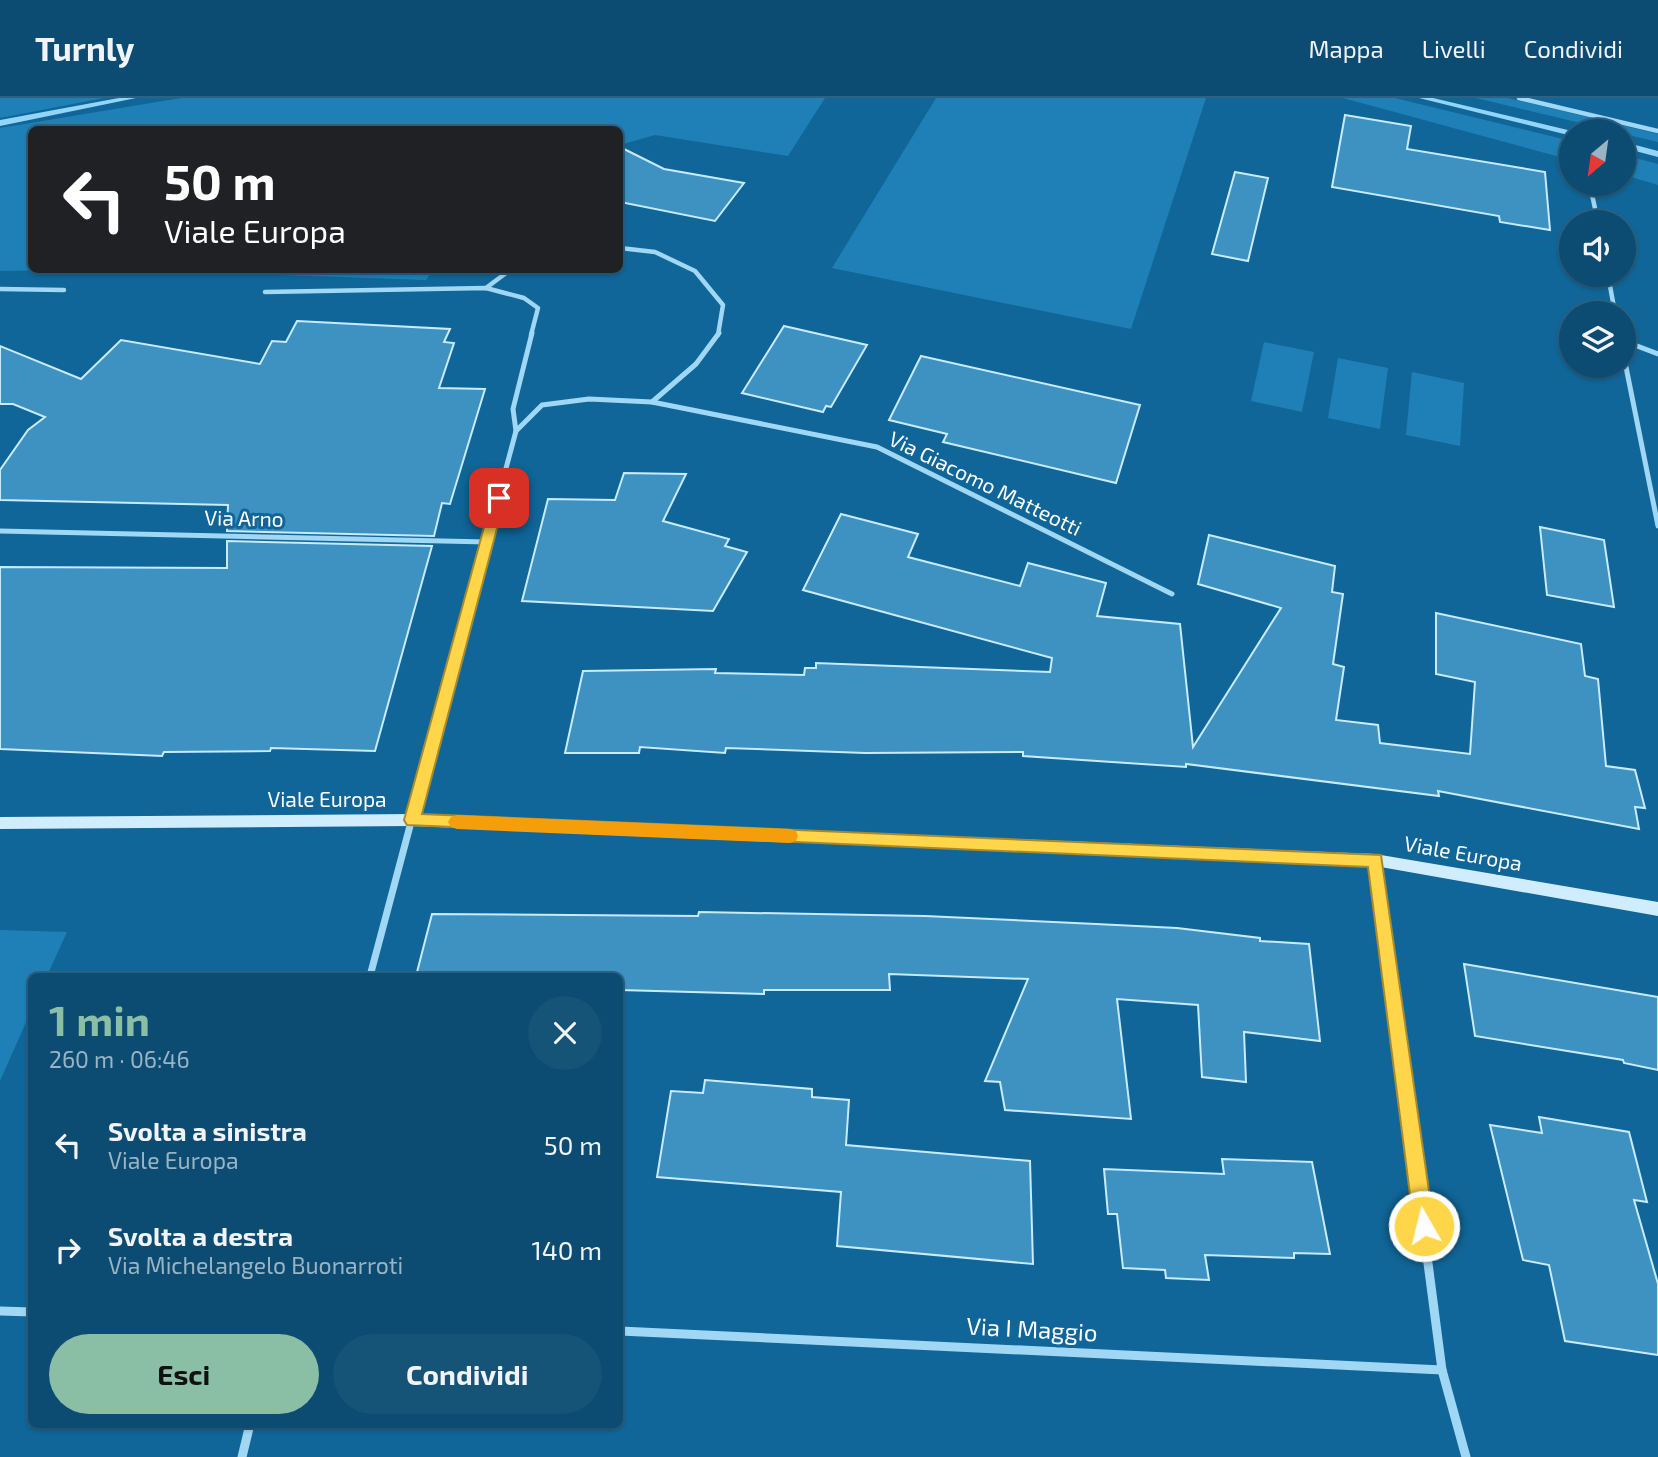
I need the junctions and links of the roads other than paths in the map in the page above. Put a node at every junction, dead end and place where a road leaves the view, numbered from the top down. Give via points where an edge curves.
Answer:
1 (1519, 98) edge
2 (1658, 131) edge
3 (623, 247) edge
4 (506, 273) edge
5 (485, 288) junction
6 (0, 289) edge
7 (64, 290) dead end
8 (265, 292) dead end
9 (1636, 346) edge
10 (1658, 354) edge
11 (1628, 378) edge
12 (652, 402) junction
13 (516, 431) junction
14 (1658, 526) edge
15 (0, 531) edge
16 (487, 542) junction
17 (1172, 594) dead end
18 (412, 820) junction
19 (0, 823) edge
20 (1375, 860) junction
21 (1658, 909) edge
22 (371, 973) edge
23 (0, 1311) edge
24 (28, 1312) edge
25 (623, 1331) edge
26 (1442, 1370) junction
27 (249, 1428) edge
28 (242, 1457) edge
29 (1466, 1457) edge

1 - 2 street
3 - 12 street via 655,252 695,271 723,304 720,332 696,364
4 - 5 street
5 - 8 street
5 - 13 street via 511,293 538,308 513,409
6 - 7 street
9 - 10 street
11 - 14 street
12 - 13 street, Via Giacomo Matteotti via 589,399 542,405
12 - 17 street, Via Giacomo Matteotti via 877,447
13 - 16 street
15 - 16 street, Via Arno
16 - 18 street
18 - 19 street, Viale Europa
18 - 20 street, Viale Europa
18 - 22 street
20 - 21 street, Viale Europa
20 - 26 street
23 - 24 street
25 - 26 street, Via I Maggio
26 - 29 street
27 - 28 street

